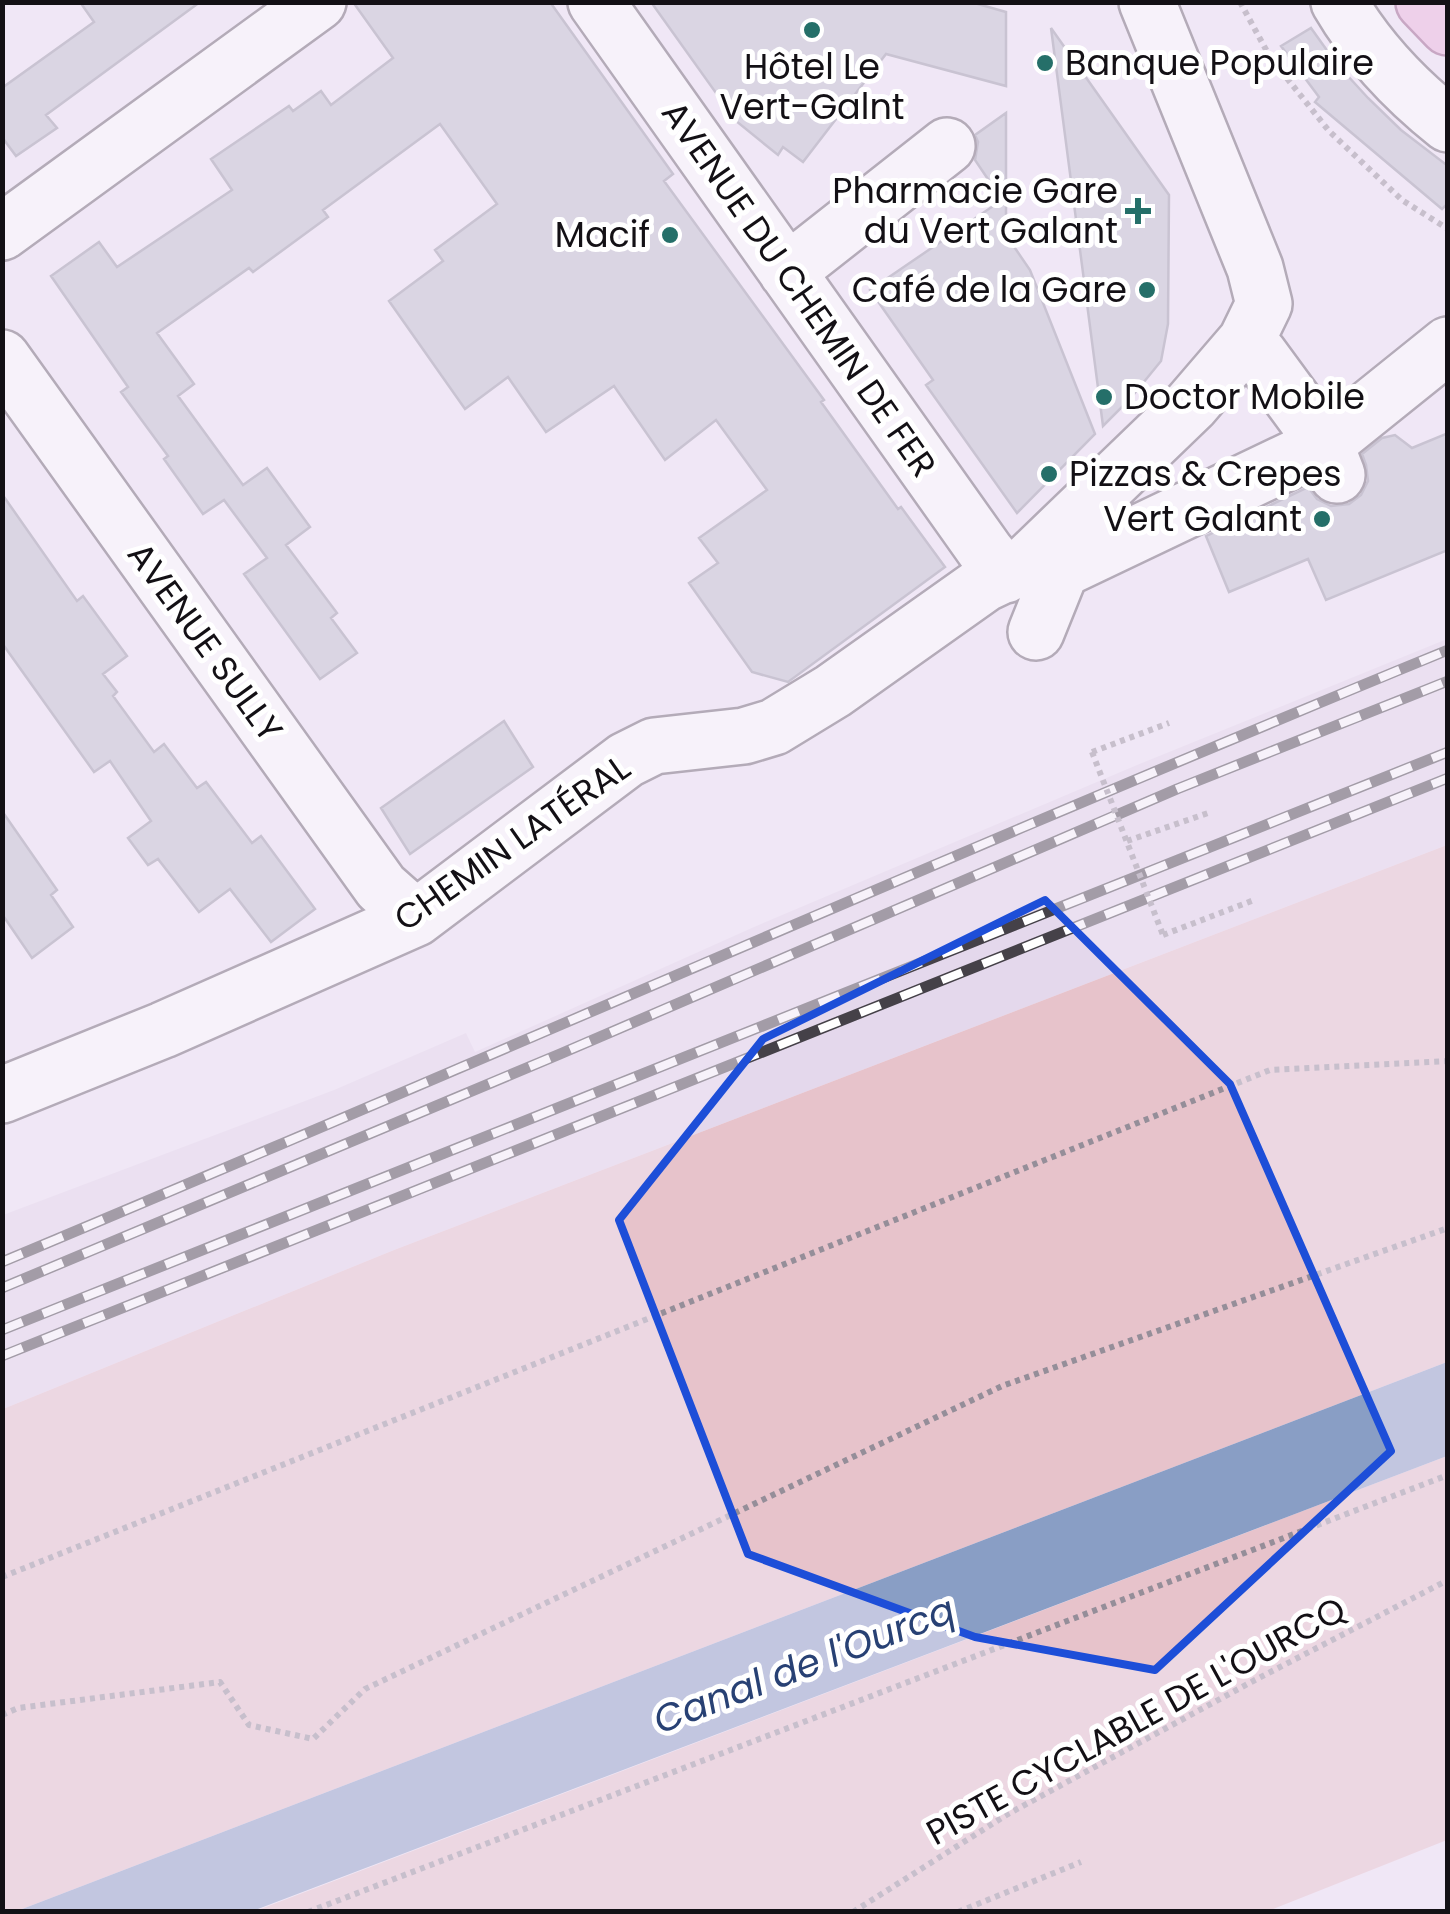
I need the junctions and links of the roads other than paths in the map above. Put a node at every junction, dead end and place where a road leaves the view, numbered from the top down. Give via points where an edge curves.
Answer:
1 (318, 2) edge
2 (596, 2) edge
3 (1147, 2) edge
4 (1339, 2) edge
5 (1424, 2) edge
6 (1448, 28) edge
7 (1448, 124) edge
8 (947, 146) dead end
9 (2, 232) edge
10 (787, 272) junction
11 (1448, 346) edge
12 (1260, 354) dead end
13 (2, 358) edge
14 (1332, 461) junction
15 (1038, 568) junction
16 (1036, 632) dead end
17 (416, 918) junction
18 (2, 1096) edge

1 - 9 street
2 - 10 street, AVENUE DU CHEMIN DE FER
3 - 15 street via 1256,268 1264,304 1246,341 1191,405 1026,564
4 - 7 street via 1412,96
5 - 6 main road
8 - 10 street
10 - 15 street, AVENUE DU CHEMIN DE FER via 986,552
11 - 14 street
12 - 14 street
13 - 17 street, AVENUE SULLY via 381,887
14 - 15 street
15 - 16 street
15 - 17 street, CHEMIN LATÉRAL via 974,590 774,728 654,746 626,760
17 - 18 street, CHEMIN LATÉRAL

